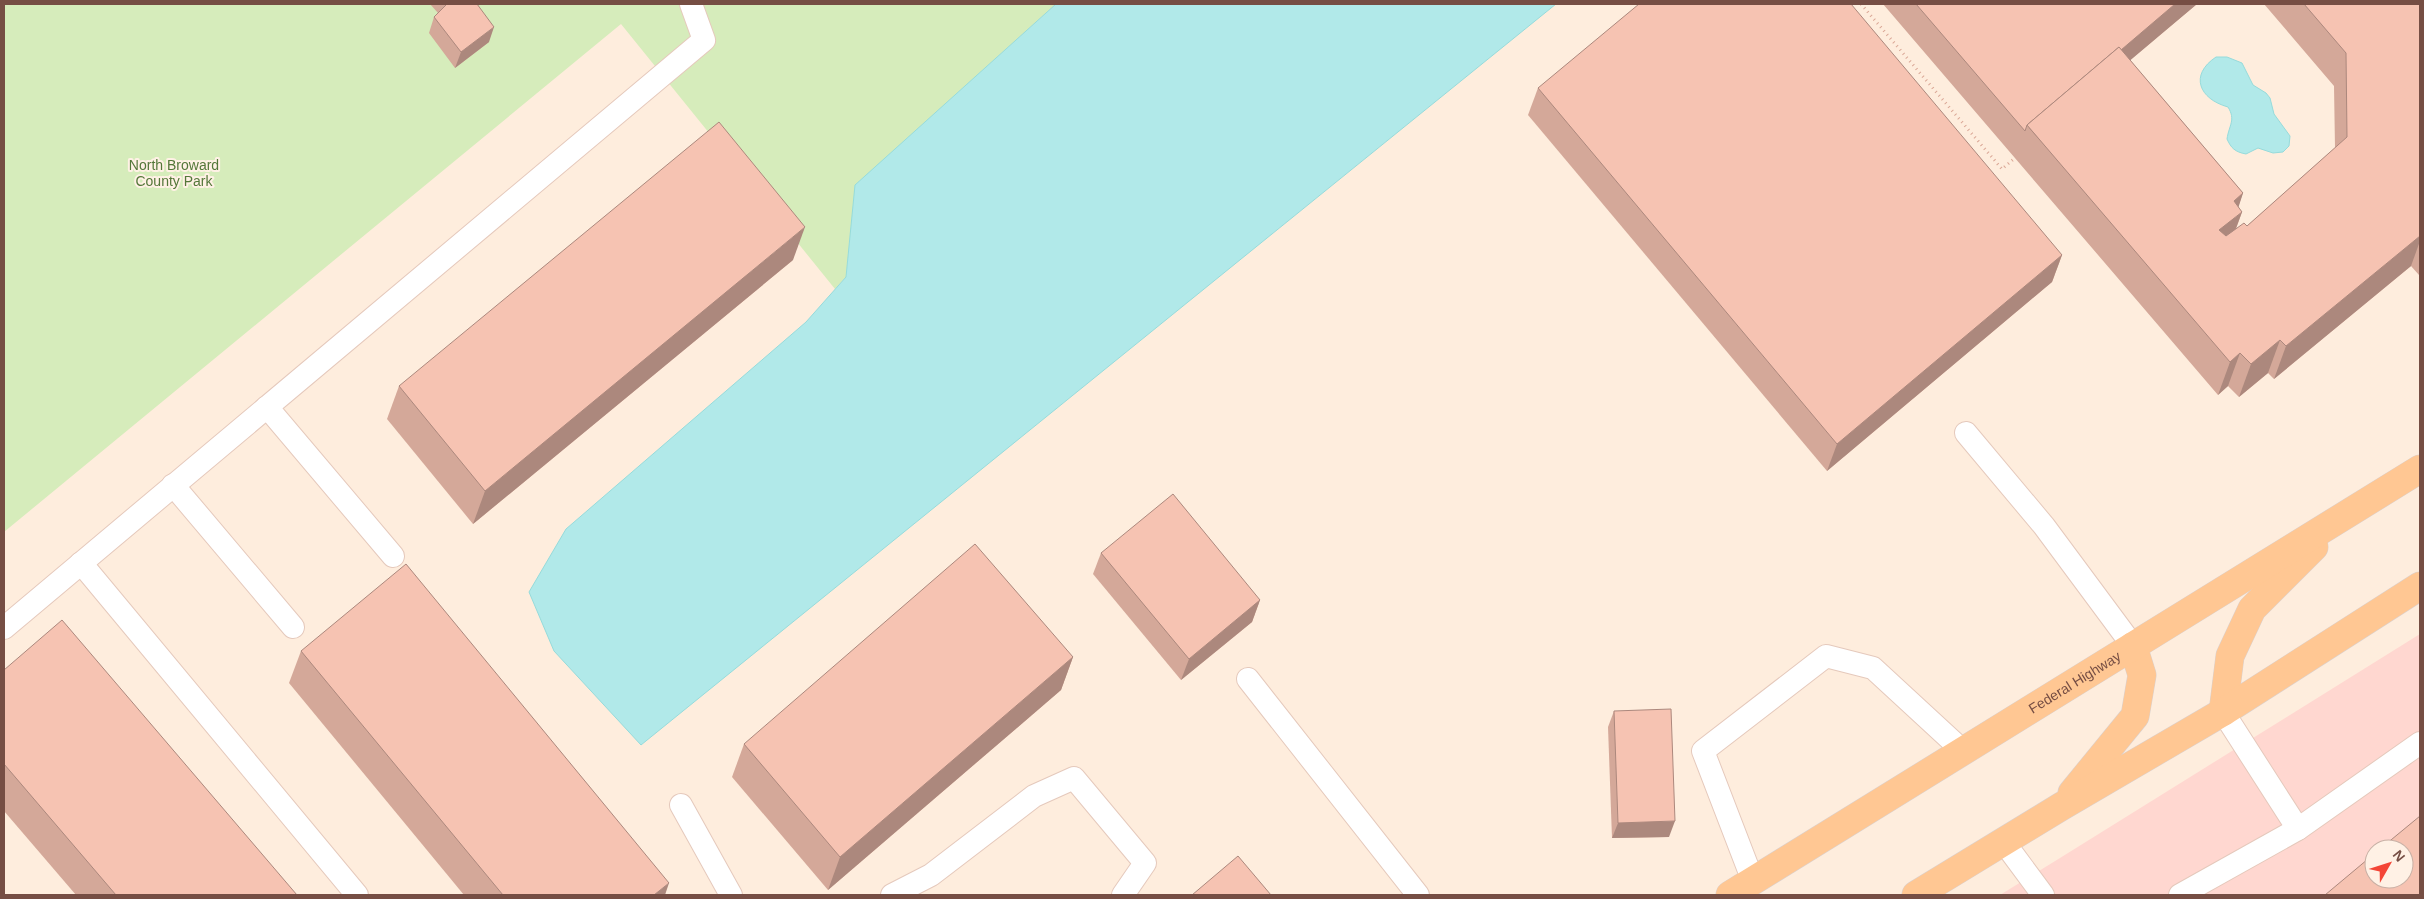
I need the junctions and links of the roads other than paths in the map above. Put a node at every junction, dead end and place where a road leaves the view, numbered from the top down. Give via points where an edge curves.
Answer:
1 (691, 4) edge
2 (267, 407) junction
3 (1966, 433) dead end
4 (2420, 469) edge
5 (173, 486) junction
6 (2349, 513) junction
7 (393, 556) dead end
8 (81, 563) junction
9 (2420, 586) edge
10 (293, 627) dead end
11 (4, 628) edge
12 (2133, 646) junction
13 (1248, 679) dead end
14 (2224, 712) junction
15 (2420, 743) edge
16 (1963, 751) junction
17 (681, 805) dead end
18 (2062, 806) junction
19 (2298, 829) junction
20 (2003, 841) junction
21 (1753, 881) junction
22 (357, 895) edge
23 (731, 895) edge
24 (892, 895) edge
25 (1123, 895) edge
26 (1418, 895) edge
27 (1730, 895) edge
28 (1916, 895) edge
29 (2043, 895) edge
30 (2180, 895) edge

1 - 2 lane via 704,40
2 - 5 lane
2 - 7 lane
3 - 12 lane via 2044,526
4 - 6 main road, Federal Highway
5 - 8 lane
5 - 10 lane
6 - 12 main road, Federal Highway
6 - 14 main road via 2252,609 2230,656
8 - 11 lane
8 - 22 lane
9 - 14 main road
12 - 16 main road, Federal Highway
12 - 18 main road via 2142,675 2135,716
13 - 26 lane
14 - 18 main road
14 - 19 lane
15 - 19 lane
16 - 21 main road, Federal Highway
16 - 21 lane via 1873,668 1826,656 1703,751
17 - 23 lane
18 - 20 main road
19 - 30 lane
20 - 28 main road
20 - 29 lane
21 - 27 main road, Federal Highway
24 - 25 lane via 931,874 1034,796 1074,778 1145,863

